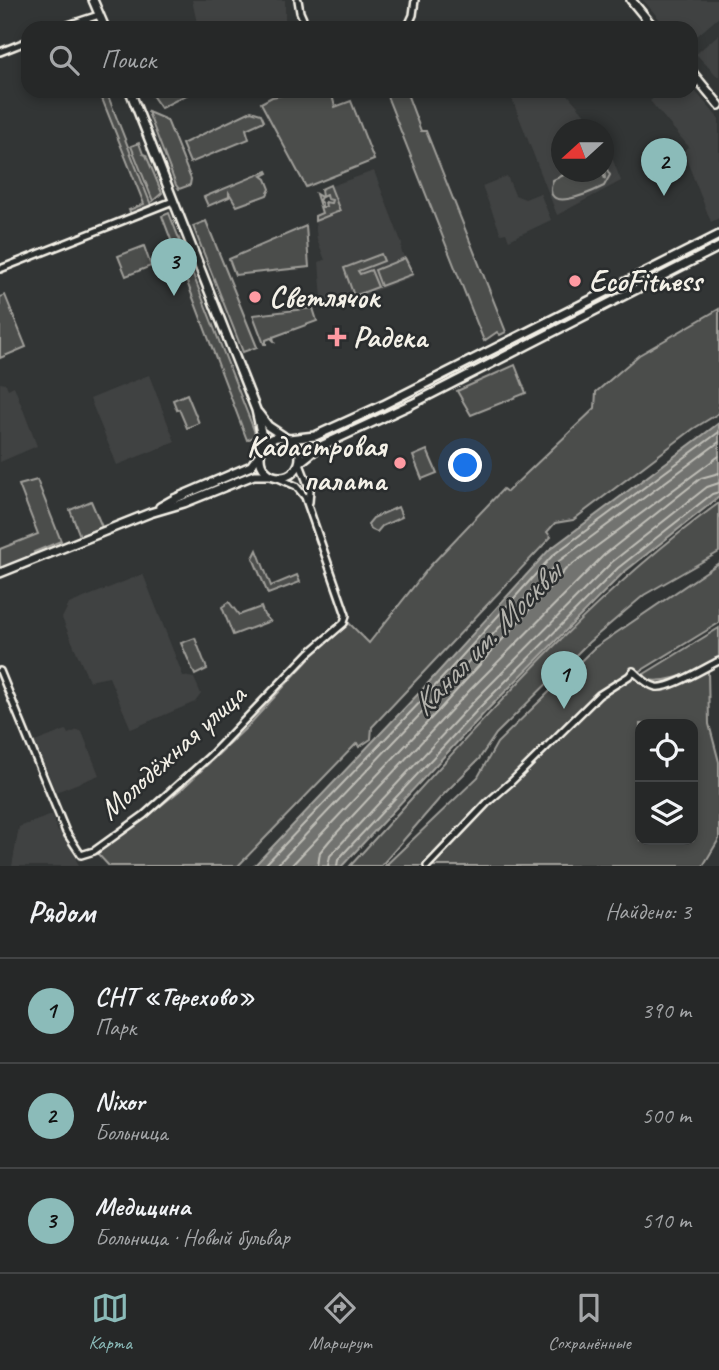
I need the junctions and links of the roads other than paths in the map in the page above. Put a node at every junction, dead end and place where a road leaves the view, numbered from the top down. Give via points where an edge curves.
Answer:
1 (93, 0) edge
2 (298, 0) edge
3 (415, 0) edge
4 (631, 0) edge
5 (99, 15) junction
6 (81, 21) edge
7 (101, 21) edge
8 (304, 21) edge
9 (410, 21) edge
10 (648, 21) edge
11 (21, 44) edge
12 (0, 52) edge
13 (698, 80) edge
14 (133, 98) edge
15 (719, 105) edge
16 (173, 201) junction
17 (719, 235) edge
18 (719, 247) edge
19 (0, 269) edge
20 (256, 410) junction
21 (287, 438) junction
22 (261, 452) junction
23 (300, 463) junction
24 (273, 476) junction
25 (309, 505) junction
26 (150, 513) junction
27 (0, 573) edge
28 (719, 661) edge
29 (0, 671) edge
30 (427, 866) edge

1 - 5 main road
2 - 8 street
3 - 9 street
4 - 10 main road
5 - 6 street
5 - 7 main road
11 - 12 street
13 - 15 main road
14 - 16 main road
16 - 19 street
16 - 20 main road
17 - 21 main road via 383,405 315,436
18 - 23 main road via 319,447
20 - 21 main road via 268,426
20 - 22 main road
21 - 22 main road via 272,439
21 - 23 main road via 299,449
22 - 24 main road via 262,467
22 - 26 main road via 251,466
23 - 24 main road via 289,476
23 - 25 street, Молодёжная улица via 310,490
24 - 25 street, Молодёжная улица via 297,487
24 - 26 main road via 254,475
25 - 29 street, Молодёжная улица via 346,615 344,624 309,653 211,755 94,851 81,855 66,832
26 - 27 main road
28 - 30 street via 668,685 648,684 632,671 607,688

